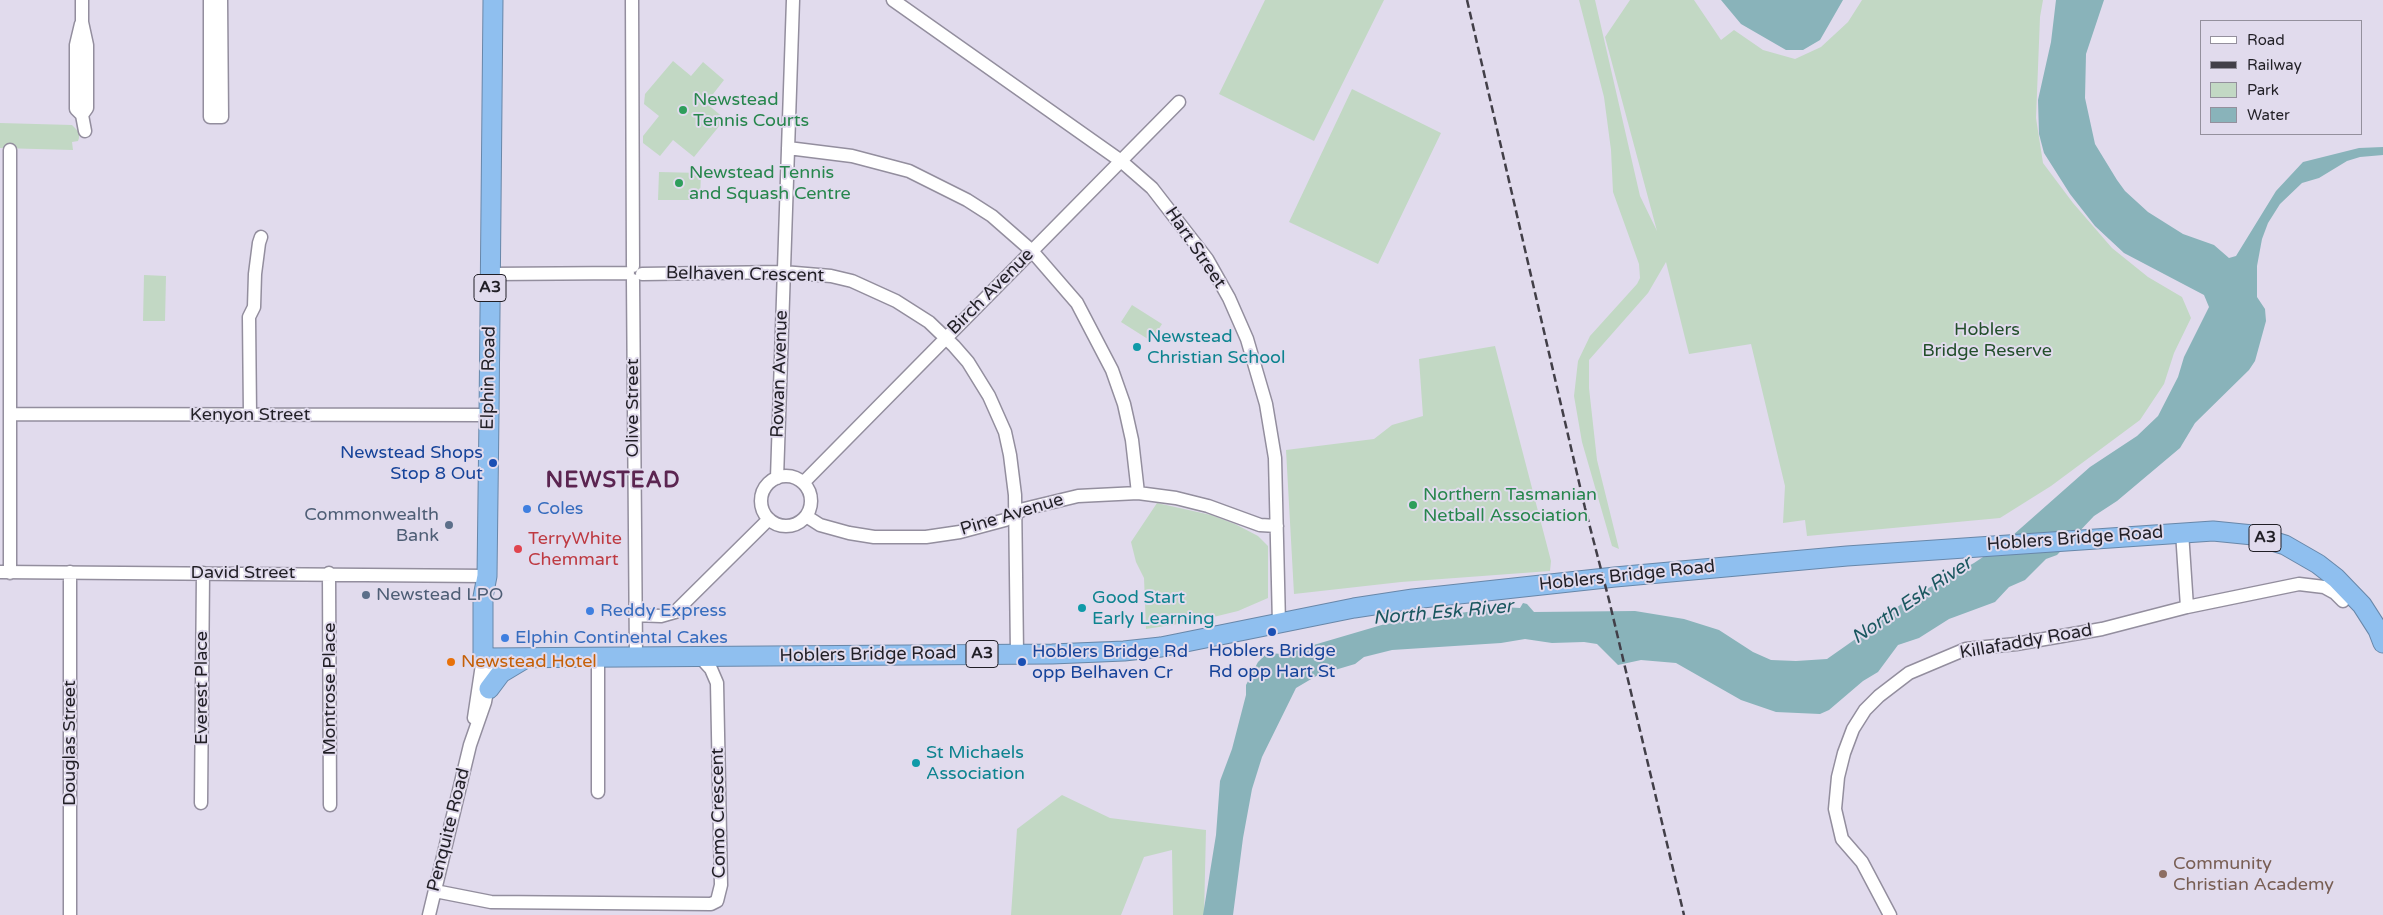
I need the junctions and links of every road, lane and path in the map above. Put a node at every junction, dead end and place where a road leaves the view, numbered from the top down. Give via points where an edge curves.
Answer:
1 (82, 0) edge
2 (210, 0) edge
3 (221, 0) edge
4 (493, 0) edge
5 (632, 0) edge
6 (793, 0) edge
7 (893, 0) edge
8 (1179, 102) dead end
9 (85, 132) dead end
10 (788, 148) junction
11 (10, 150) dead end
12 (1121, 161) junction
13 (261, 237) dead end
14 (1032, 251) junction
15 (783, 272) junction
16 (634, 273) junction
17 (490, 274) junction
18 (945, 338) junction
19 (10, 414) junction
20 (250, 414) junction
21 (489, 415) junction
22 (777, 478) junction
23 (803, 483) junction
24 (1138, 493) junction
25 (1015, 515) junction
26 (806, 516) junction
27 (768, 519) junction
28 (1278, 526) junction
29 (2182, 532) junction
30 (5, 572) edge
31 (70, 572) junction
32 (203, 573) junction
33 (329, 573) junction
34 (487, 576) junction
35 (2343, 601) dead end
36 (2187, 607) junction
37 (635, 615) junction
38 (1279, 624) junction
39 (2381, 634) edge
40 (1016, 654) junction
41 (598, 657) junction
42 (636, 657) junction
43 (700, 657) junction
44 (488, 658) junction
45 (527, 658) junction
46 (488, 689) junction
47 (470, 745) junction
48 (598, 792) dead end
49 (202, 803) dead end
50 (330, 805) dead end
51 (435, 891) junction
52 (70, 915) edge
53 (428, 915) edge
54 (1890, 915) edge

1 - 9 street via 87,45 87,108 82,115
2 - 3 street via 210,117 222,117
4 - 17 highway, Elphin Road / A3
5 - 16 street, Olive Street
6 - 10 street, Rowan Avenue
7 - 12 street, Hart Street
8 - 12 street, Birch Avenue
10 - 14 street via 852,156 909,171 992,216
10 - 15 street, Rowan Avenue
11 - 19 street
12 - 14 street, Birch Avenue
12 - 28 street, Hart Street via 1152,188 1207,259 1247,338 1266,404 1273,443
13 - 20 street via 254,307 249,318
14 - 18 street, Birch Avenue
14 - 24 street via 1076,303 1112,370 1132,440
15 - 16 street, Belhaven Crescent
15 - 18 street, Belhaven Crescent via 831,276 875,290 917,314
15 - 22 street, Rowan Avenue
16 - 17 street, Belhaven Crescent
16 - 37 street, Olive Street
17 - 21 highway, Elphin Road / A3
18 - 23 street, Birch Avenue
18 - 25 street, Belhaven Crescent via 975,373 998,414 1010,455
19 - 20 street, Kenyon Street
19 - 30 street
20 - 21 street, Kenyon Street
21 - 34 highway, Elphin Road / A3
22 - 23 street via 791,477
22 - 27 street via 764,488 761,496 761,505
23 - 26 street via 811,503
24 - 25 street, Pine Avenue via 1078,496 1024,509
24 - 28 street, Pine Avenue via 1176,498 1260,525
25 - 26 street, Pine Avenue via 960,532 899,538 832,529
25 - 40 street, Belhaven Crescent
26 - 27 street via 800,522 784,526
27 - 37 street via 675,612 661,616
28 - 38 street, Hart Street
29 - 36 street
29 - 38 highway, Hoblers Bridge Road / A3 via 1632,575 1413,599
29 - 39 highway, Hoblers Bridge Road / A3 via 2253,535 2285,546 2336,578 2362,605
30 - 31 street, David Street
31 - 32 street, David Street
31 - 52 street, Douglas Street
32 - 33 street, David Street
32 - 49 street, Everest Place
33 - 34 street, David Street
33 - 50 street, Montrose Place
34 - 44 highway, Elphin Road / A3 via 483,597
35 - 36 street, Killafaddy Road via 2324,587 2300,584
36 - 54 street, Killafaddy Road via 2102,629 1966,649 1909,673 1865,710 1844,752 1835,809 1842,839 1862,862
37 - 42 street, Olive Street
38 - 40 highway, Hoblers Bridge Road / A3 via 1161,647
40 - 43 highway, Hoblers Bridge Road / A3
41 - 42 highway, Hoblers Bridge Road / A3
41 - 45 highway, Hoblers Bridge Road / A3
41 - 48 street
42 - 43 highway, Hoblers Bridge Road / A3
43 - 51 street, Como Crescent via 717,683 721,885 717,901 710,904 491,902
44 - 45 highway, Hoblers Bridge Road / A3
44 - 46 street, Penquite Road
44 - 47 street, Penquite Road
45 - 46 highway via 502,673
46 - 47 street, Penquite Road
47 - 51 street, Penquite Road
51 - 53 street, Penquite Road

